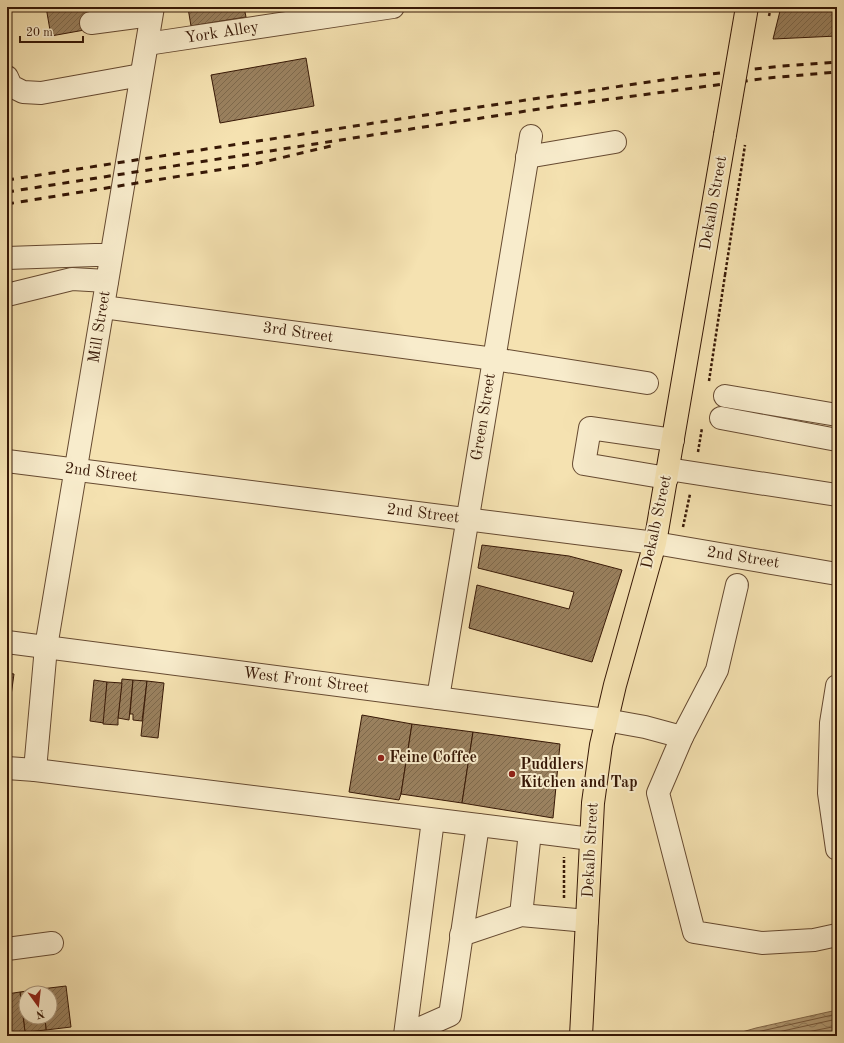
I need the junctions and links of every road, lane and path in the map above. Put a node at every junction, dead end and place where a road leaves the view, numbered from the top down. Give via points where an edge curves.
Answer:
1 (393, 7) edge
2 (747, 7) edge
3 (152, 11) edge
4 (91, 23) dead end
5 (147, 44) junction
6 (141, 75) junction
7 (7, 77) edge
8 (531, 136) dead end
9 (615, 142) dead end
10 (527, 157) junction
11 (111, 255) junction
12 (7, 258) edge
13 (107, 281) junction
14 (7, 295) edge
15 (103, 307) junction
16 (494, 359) junction
17 (647, 383) dead end
18 (725, 396) dead end
19 (837, 415) edge
20 (721, 418) dead end
21 (673, 440) junction
22 (837, 440) edge
23 (7, 461) edge
24 (76, 469) junction
25 (667, 473) junction
26 (837, 495) edge
27 (467, 520) junction
28 (655, 543) junction
29 (837, 574) edge
30 (737, 585) dead end
31 (7, 642) edge
32 (46, 647) junction
33 (837, 686) edge
34 (438, 698) junction
35 (606, 720) junction
36 (682, 737) junction
37 (7, 768) edge
38 (35, 770) junction
39 (433, 820) junction
40 (478, 825) junction
41 (530, 832) junction
42 (591, 839) junction
43 (837, 849) edge
44 (521, 915) junction
45 (587, 924) junction
46 (461, 935) junction
47 (837, 935) edge
48 (52, 943) dead end
49 (7, 949) edge
50 (581, 1036) edge

1 - 5 street, York Alley
2 - 21 highway, Dekalb Street, bridge
3 - 4 street
3 - 5 street, Mill Street
5 - 6 street, Mill Street
6 - 7 street via 41,93 23,92 11,86
6 - 11 street, Mill Street
8 - 10 street, Green Street
9 - 10 street
10 - 16 street, Green Street
11 - 12 street
11 - 13 street, Mill Street
13 - 14 street via 72,279
13 - 15 street, Mill Street
15 - 16 street, 3rd Street
15 - 24 street, Mill Street
16 - 17 street, 3rd Street
16 - 27 street, Green Street
18 - 19 street
20 - 22 street
21 - 25 highway, Dekalb Street
21 - 25 street via 590,428 584,464
23 - 24 street, 2nd Street
24 - 27 street, 2nd Street
24 - 32 street, Mill Street
25 - 26 street
25 - 28 highway, Dekalb Street
27 - 28 street, 2nd Street
27 - 34 street, Green Street
28 - 29 street, 2nd Street
28 - 35 highway, Dekalb Street
30 - 36 street via 717,670
31 - 32 street, West Front Street
32 - 34 street, West Front Street
32 - 38 street, Mill Street
33 - 43 street via 832,723 829,793
34 - 35 street, West Front Street
35 - 36 street, West Front Street
35 - 42 highway, Dekalb Street via 593,803
36 - 47 street via 658,793 694,932 762,943 814,940
37 - 38 street
38 - 39 street
39 - 40 street
39 - 46 street via 405,1034 450,1014
40 - 41 street
40 - 46 street
41 - 42 street
41 - 44 street
42 - 45 highway, Dekalb Street
44 - 45 street
44 - 46 street
45 - 50 highway, Dekalb Street
48 - 49 street

